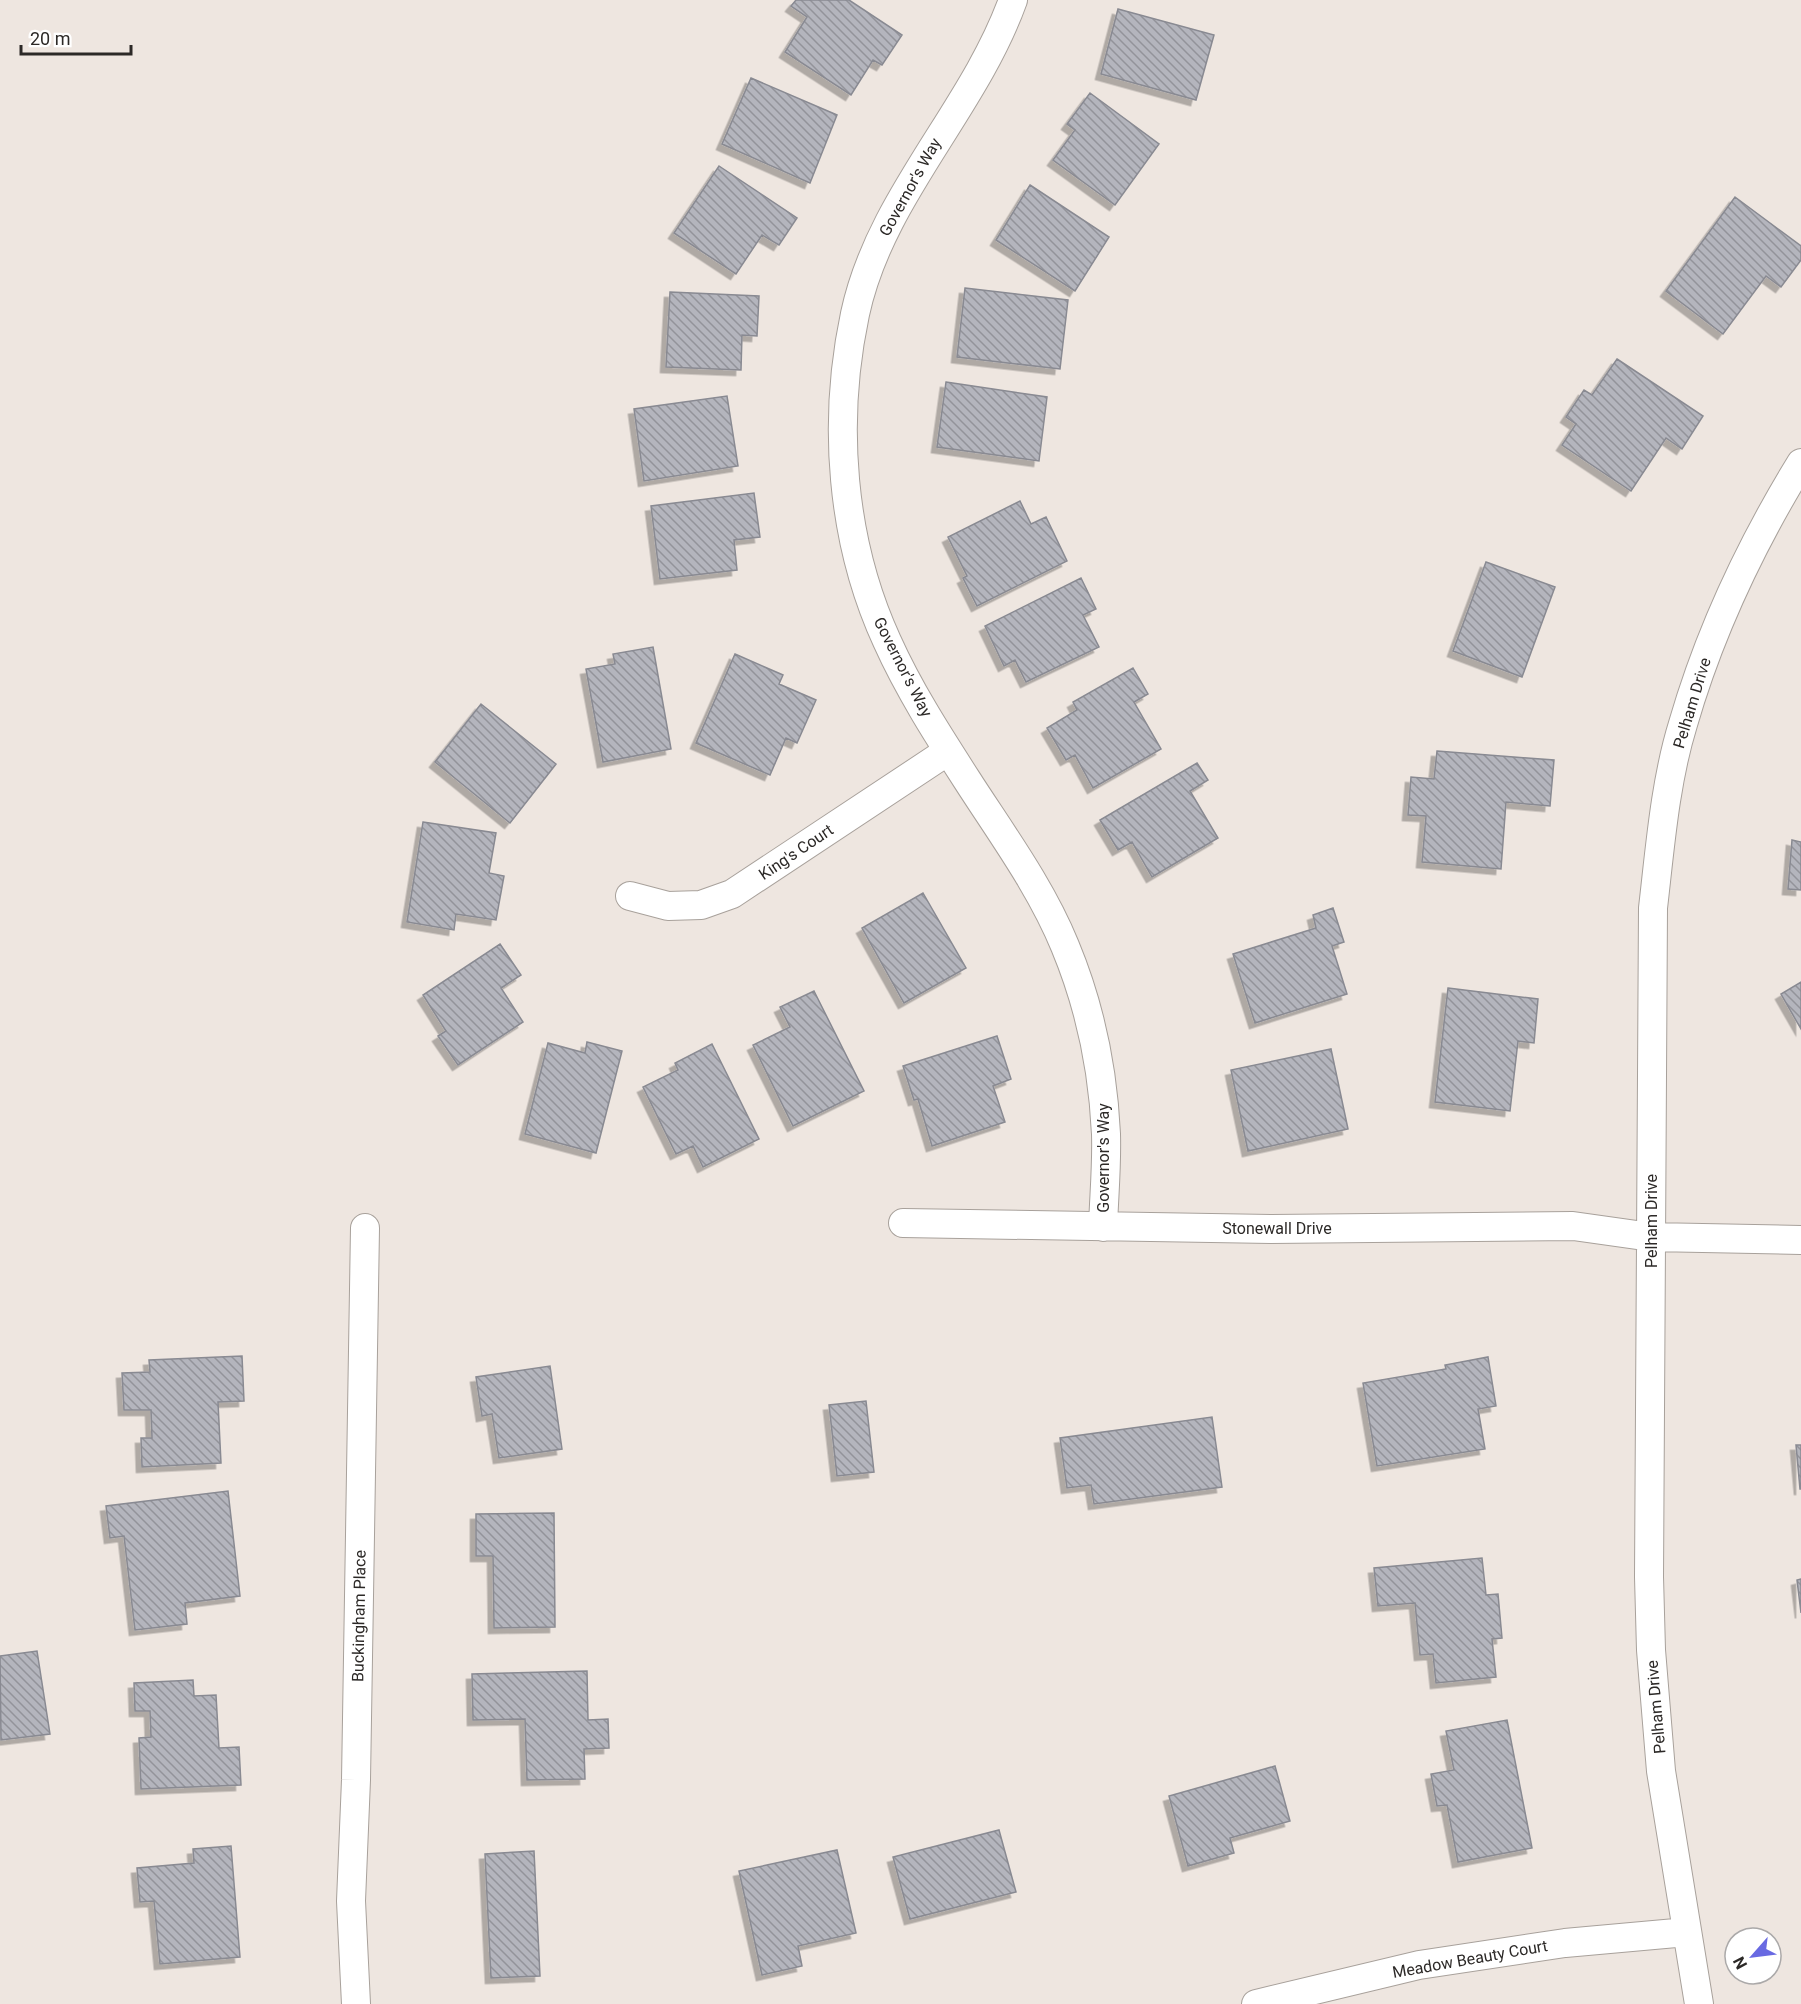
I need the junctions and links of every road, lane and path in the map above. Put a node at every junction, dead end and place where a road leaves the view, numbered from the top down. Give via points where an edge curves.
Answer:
1 (1013, 0) edge
2 (1801, 463) edge
3 (948, 751) junction
4 (630, 896) dead end
5 (903, 1223) dead end
6 (1103, 1227) junction
7 (365, 1228) dead end
8 (1650, 1237) junction
9 (1801, 1240) edge
10 (1687, 1932) junction
11 (356, 2004) edge
12 (1256, 2004) edge
13 (1699, 2004) edge

1 - 3 street, Governor's Way via 982,67 921,164 874,253 855,312 845,375 847,496 856,550 886,639
2 - 8 street, Pelham Drive via 1756,543 1715,632 1682,725 1664,816 1653,909
3 - 4 street, King's Court via 732,894 701,905 668,906
3 - 6 street, Governor's Way via 1034,886 1065,944 1090,1018 1101,1070 1106,1136
5 - 6 street, Stonewall Drive
6 - 8 street, Stonewall Drive via 1573,1226
7 - 11 street, Buckingham Place via 351,1901
8 - 9 street, Stonewall Drive
8 - 10 street, Pelham Drive via 1651,1650 1661,1771
10 - 12 street, Meadow Beauty Court via 1565,1943 1419,1965
10 - 13 street, Pelham Drive

